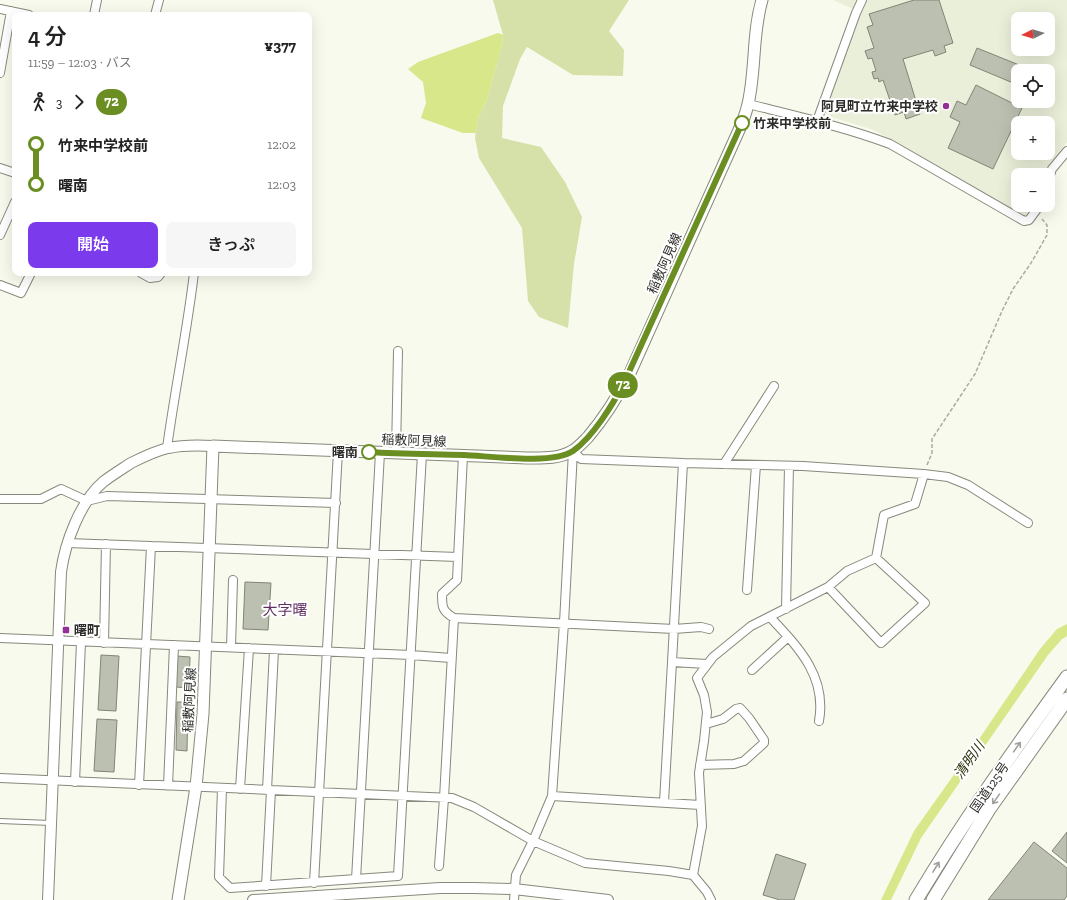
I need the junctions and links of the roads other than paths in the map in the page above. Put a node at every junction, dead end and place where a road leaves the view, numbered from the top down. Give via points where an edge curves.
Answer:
1 (97, 0) edge
2 (159, 0) edge
3 (762, 0) edge
4 (862, 0) edge
5 (0, 9) edge
6 (11, 11) junction
7 (16, 12) edge
8 (95, 12) edge
9 (156, 12) edge
10 (0, 73) edge
11 (748, 104) junction
12 (817, 121) junction
13 (1067, 151) edge
14 (0, 168) edge
15 (1053, 168) edge
16 (12, 172) edge
17 (12, 209) edge
18 (1035, 212) edge
19 (0, 235) edge
20 (30, 276) edge
21 (146, 276) edge
22 (159, 276) edge
23 (194, 276) edge
24 (0, 285) edge
25 (398, 351) dead end
26 (774, 386) dead end
27 (214, 446) junction
28 (168, 448) junction
29 (338, 451) junction
30 (573, 451) junction
31 (380, 453) junction
32 (396, 454) junction
33 (422, 454) junction
34 (464, 455) junction
35 (683, 464) junction
36 (724, 464) junction
37 (756, 465) junction
38 (789, 466) junction
39 (924, 474) junction
40 (0, 499) edge
41 (212, 499) junction
42 (87, 501) junction
43 (336, 503) junction
44 (1028, 523) dead end
45 (67, 543) junction
46 (106, 544) junction
47 (151, 546) junction
48 (210, 548) junction
49 (333, 553) junction
50 (374, 554) junction
51 (416, 555) junction
52 (458, 557) junction
53 (876, 558) junction
54 (233, 580) dead end
55 (828, 587) junction
56 (747, 590) dead end
57 (786, 609) junction
58 (770, 617) junction
59 (454, 618) junction
60 (564, 623) junction
61 (674, 628) junction
62 (709, 629) dead end
63 (788, 637) junction
64 (0, 638) edge
65 (59, 641) junction
66 (81, 642) junction
67 (104, 643) junction
68 (145, 644) junction
69 (174, 645) junction
70 (206, 646) junction
71 (231, 647) junction
72 (249, 648) junction
73 (274, 650) junction
74 (327, 652) junction
75 (369, 654) junction
76 (411, 655) junction
77 (451, 658) junction
78 (672, 662) junction
79 (707, 664) junction
80 (752, 670) dead end
81 (1067, 677) edge
82 (1067, 698) edge
83 (819, 721) dead end
84 (706, 724) junction
85 (700, 765) junction
86 (0, 778) edge
87 (53, 781) junction
88 (75, 782) junction
89 (139, 785) junction
90 (168, 786) junction
91 (196, 787) junction
92 (222, 788) junction
93 (240, 789) junction
94 (269, 790) junction
95 (319, 792) junction
96 (361, 794) junction
97 (403, 796) junction
98 (552, 796) junction
99 (444, 798) junction
100 (664, 802) junction
101 (700, 805) junction
102 (0, 822) edge
103 (51, 823) junction
104 (533, 841) junction
105 (439, 866) dead end
106 (694, 875) junction
107 (356, 880) junction
108 (314, 882) junction
109 (266, 886) junction
110 (514, 890) junction
111 (345, 897) edge
112 (48, 900) edge
113 (178, 900) edge
114 (253, 900) edge
115 (514, 900) edge
116 (608, 900) edge
117 (710, 900) edge
118 (916, 900) edge
119 (933, 900) edge

1 - 8 street
2 - 9 street
3 - 11 main road, 稲敷阿見線 via 755,32
4 - 12 street
5 - 6 street
6 - 7 street
6 - 10 street
11 - 12 street
11 - 30 main road, 稲敷阿見線 via 736,137 630,373 604,417
12 - 18 street via 890,144 1024,221 1029,220
13 - 15 street
14 - 16 street
17 - 19 street
20 - 24 street via 21,293
21 - 22 street
23 - 28 street
25 - 32 street
26 - 36 street
27 - 28 street
27 - 29 main road, 稲敷阿見線
27 - 41 main road, 稲敷阿見線
28 - 42 street via 153,452 121,470 102,483
29 - 31 main road, 稲敷阿見線
29 - 43 street
30 - 34 main road, 稲敷阿見線 via 545,458
30 - 35 street via 581,459
30 - 60 street
31 - 32 main road, 稲敷阿見線
31 - 50 street
32 - 33 main road, 稲敷阿見線
33 - 34 main road, 稲敷阿見線
33 - 51 street
34 - 52 street
35 - 36 street
35 - 61 street
36 - 37 street
37 - 38 street
37 - 56 street
38 - 39 street
38 - 57 street
39 - 44 street via 948,477 968,485
39 - 53 street via 915,504 884,515
40 - 42 street via 41,499 61,489
41 - 42 street via 107,496
41 - 43 street
41 - 48 main road, 稲敷阿見線
42 - 45 street
43 - 49 street
45 - 46 street
45 - 65 street via 61,572
46 - 47 street
46 - 67 street
47 - 48 street
47 - 68 street
48 - 49 street
48 - 70 main road, 稲敷阿見線
49 - 50 street
49 - 74 street
50 - 51 street
50 - 75 street
51 - 52 street
51 - 76 street
52 - 59 street via 457,580 442,594 445,613
53 - 55 street via 847,571
53 - 55 street via 925,603 881,643
54 - 71 street
55 - 57 street
57 - 58 street
58 - 63 street
58 - 79 street via 751,626
59 - 60 street
59 - 77 street
60 - 61 street
60 - 98 street
61 - 62 street
61 - 78 street
63 - 80 street
63 - 83 street via 806,659 815,676 820,697
64 - 65 street
65 - 66 street
65 - 87 street
66 - 67 street
66 - 88 street
67 - 68 street
68 - 69 street
68 - 89 street
69 - 70 street
69 - 90 street
70 - 71 street
70 - 91 main road, 稲敷阿見線
71 - 72 street
72 - 73 street
72 - 93 street
73 - 74 street
73 - 94 street
74 - 75 street
74 - 95 street
75 - 76 street
75 - 96 street
76 - 77 street
76 - 97 street
77 - 99 street
78 - 79 street
78 - 100 street
79 - 84 street via 698,678 707,712
118 -> 81 highway, 国道125号 via 961,829
82 -> 119 highway, 国道125号 via 989,808
84 - 85 street
84 - 85 street via 722,719 740,708 750,718 764,743 744,761 734,764
85 - 101 street
86 - 87 street
87 - 88 street
87 - 103 street
88 - 89 street
89 - 90 street
90 - 91 street
91 - 92 street
91 - 113 main road, 稲敷阿見線
92 - 93 street
92 - 109 street via 219,878 230,888
93 - 94 street
94 - 95 street
94 - 109 street
95 - 96 street
95 - 108 street
96 - 97 street
96 - 107 street
97 - 99 street
97 - 107 street via 398,876
98 - 100 street
98 - 104 street
99 - 104 street via 452,798 474,806
99 - 105 street
100 - 101 street
101 - 106 street via 702,826
102 - 103 lane
103 - 112 street
104 - 106 street via 585,863
104 - 110 street via 516,875
106 - 117 street
107 - 108 street
108 - 109 street
110 - 111 street via 440,888
110 - 115 street
110 - 116 street
111 - 114 street

